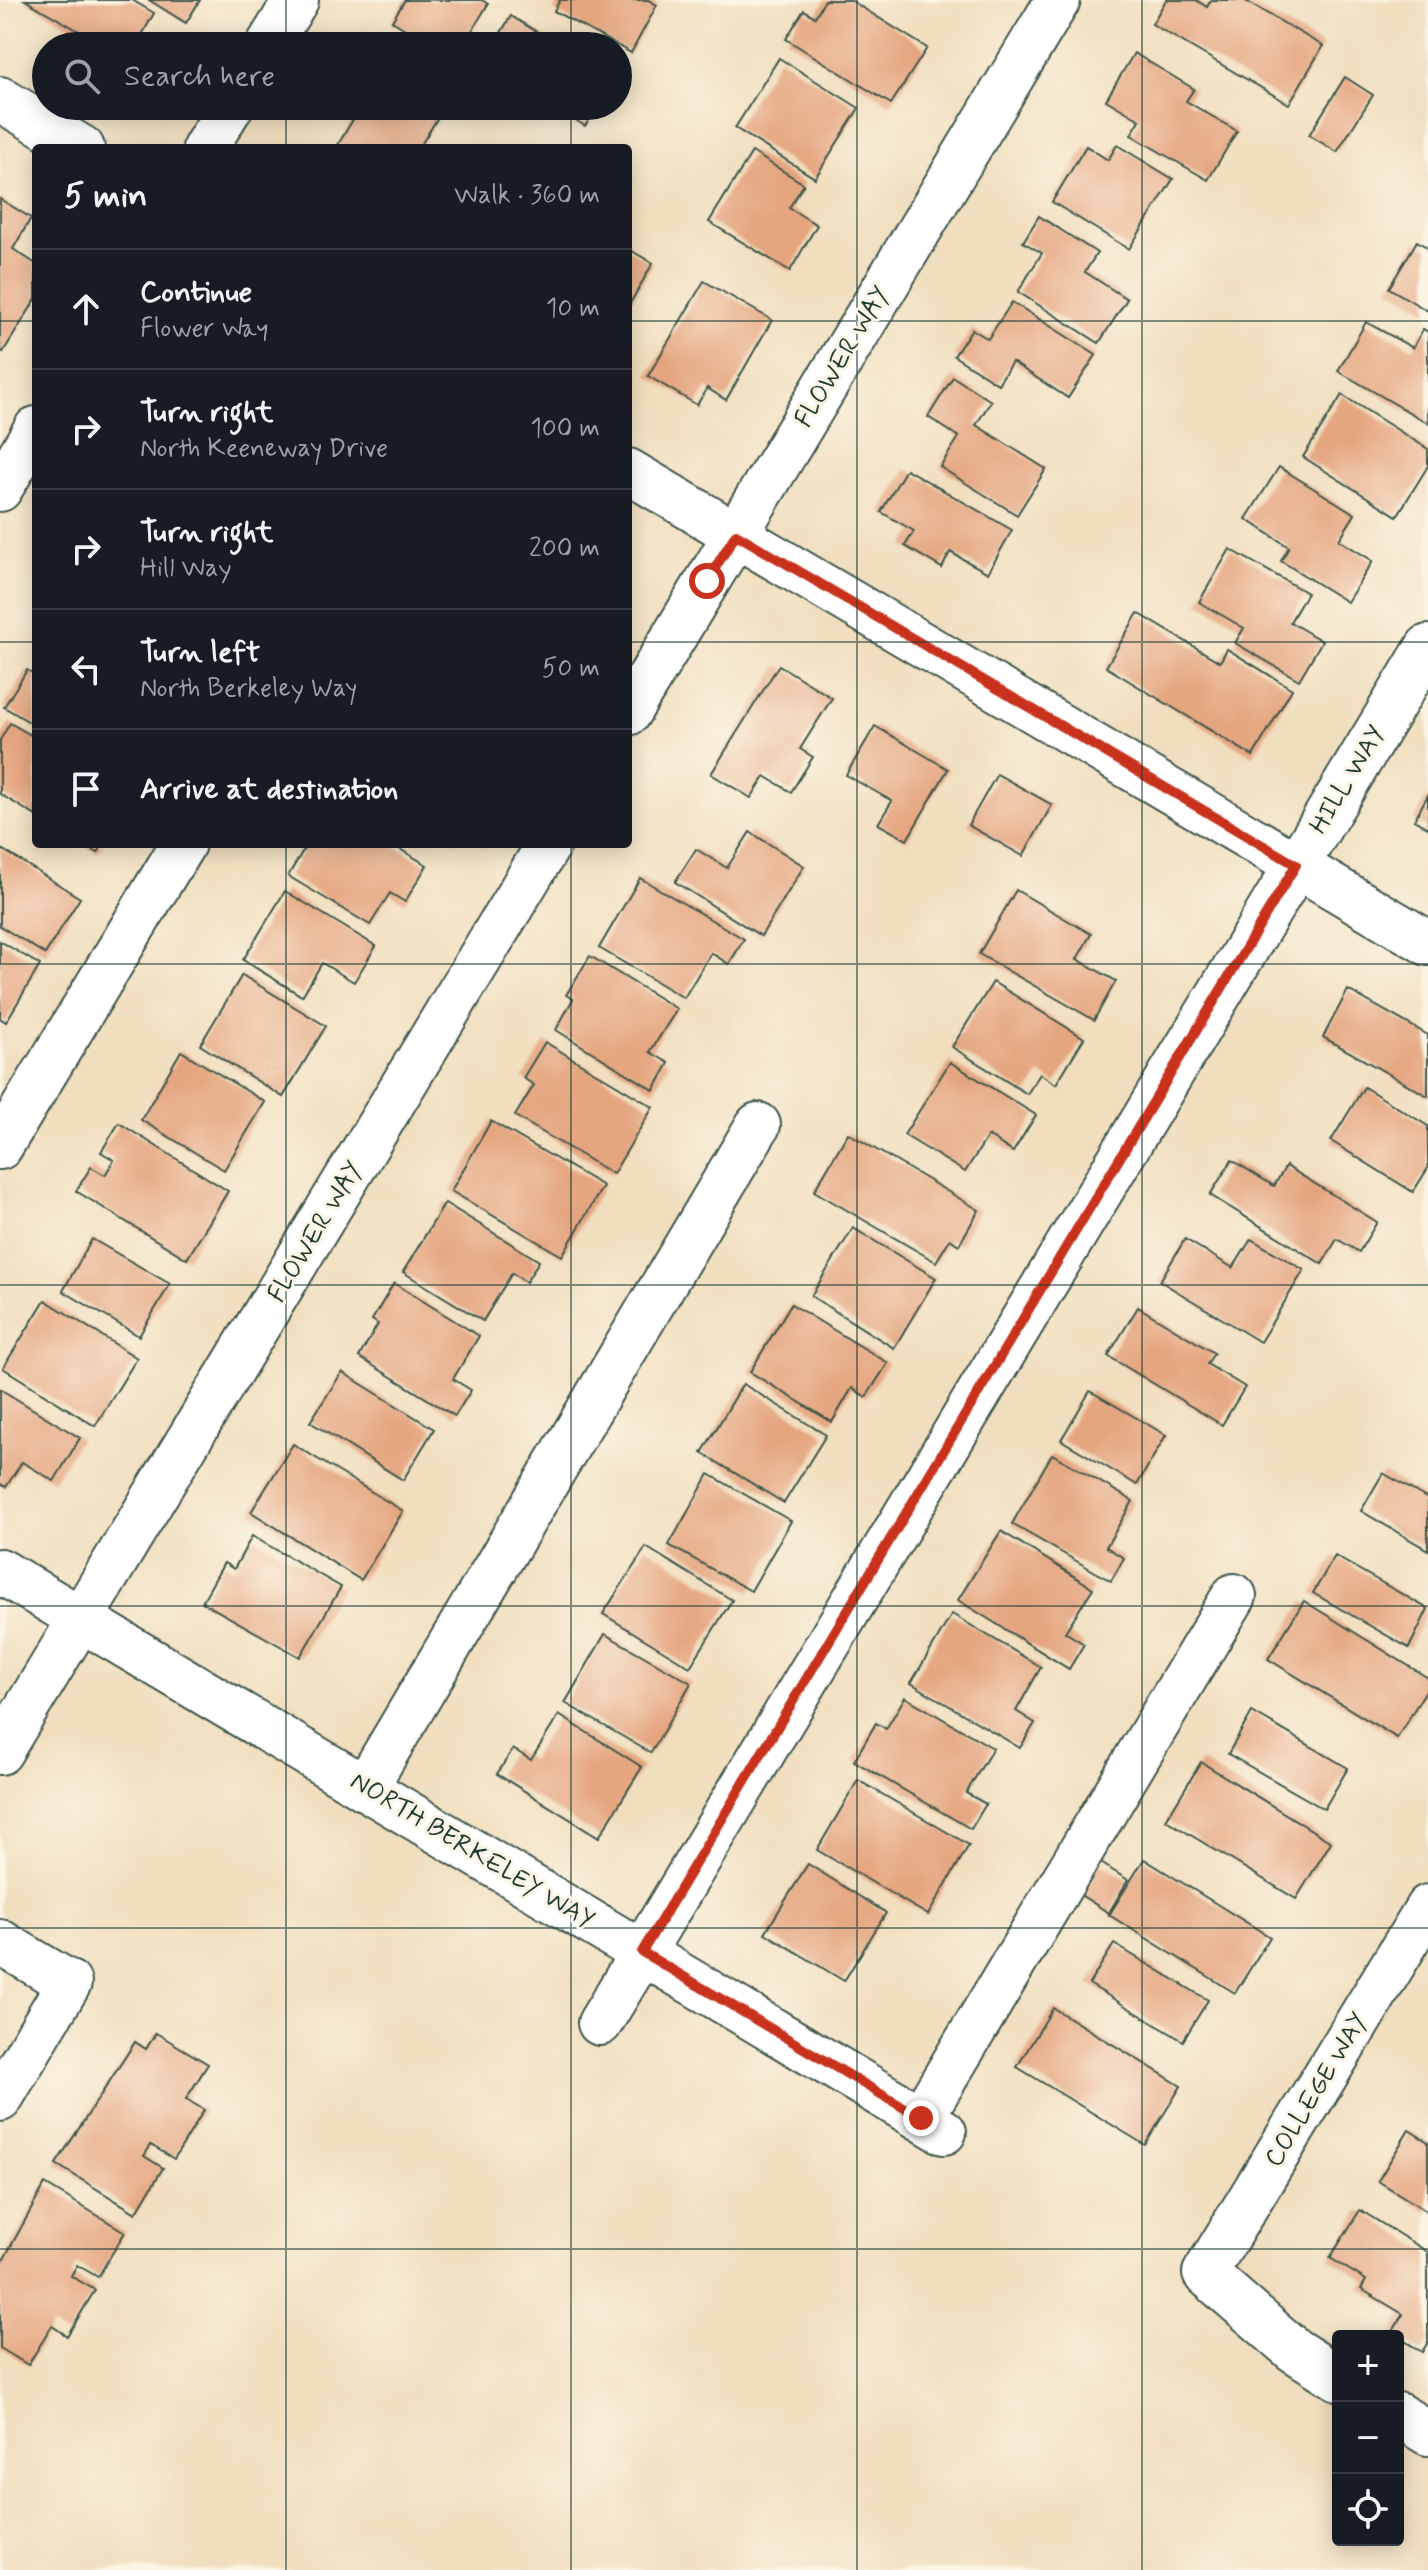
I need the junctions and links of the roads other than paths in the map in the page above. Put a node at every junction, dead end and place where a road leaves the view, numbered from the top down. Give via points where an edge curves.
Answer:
1 (296, 0) edge
2 (1058, 0) edge
3 (277, 32) edge
4 (0, 99) edge
5 (32, 118) edge
6 (35, 120) edge
7 (222, 120) edge
8 (75, 144) edge
9 (207, 144) edge
10 (32, 436) edge
11 (632, 473) edge
12 (0, 489) edge
13 (736, 534) junction
14 (1428, 647) edge
15 (632, 706) edge
16 (181, 848) edge
17 (547, 848) edge
18 (1296, 865) junction
19 (1428, 943) edge
20 (758, 1125) dead end
21 (0, 1147) edge
22 (0, 1571) edge
23 (1234, 1596) dead end
24 (83, 1620) junction
25 (0, 1752) edge
26 (365, 1788) junction
27 (1428, 1907) edge
28 (0, 1942) edge
29 (642, 1952) junction
30 (600, 2023) dead end
31 (0, 2099) edge
32 (1332, 2374) edge
33 (1404, 2419) edge
34 (1428, 2433) edge

1 - 3 street
2 - 13 street, FLOWER WAY
4 - 5 street
6 - 8 street
7 - 9 street
10 - 12 street
11 - 13 street
13 - 15 street, FLOWER WAY
13 - 18 street
14 - 18 street, HILL WAY
16 - 21 street
17 - 24 street, FLOWER WAY
18 - 19 street
18 - 29 street, HILL WAY
20 - 26 street
22 - 24 street, NORTH BERKELEY WAY
23 - 29 street, NORTH BERKELEY WAY via 932,2125
24 - 25 street, FLOWER WAY
24 - 26 street, NORTH BERKELEY WAY
26 - 29 street, NORTH BERKELEY WAY
27 - 32 street, COLLEGE WAY via 1205,2273 1294,2350
28 - 31 street via 69,1983
29 - 30 street, HILL WAY
33 - 34 street

